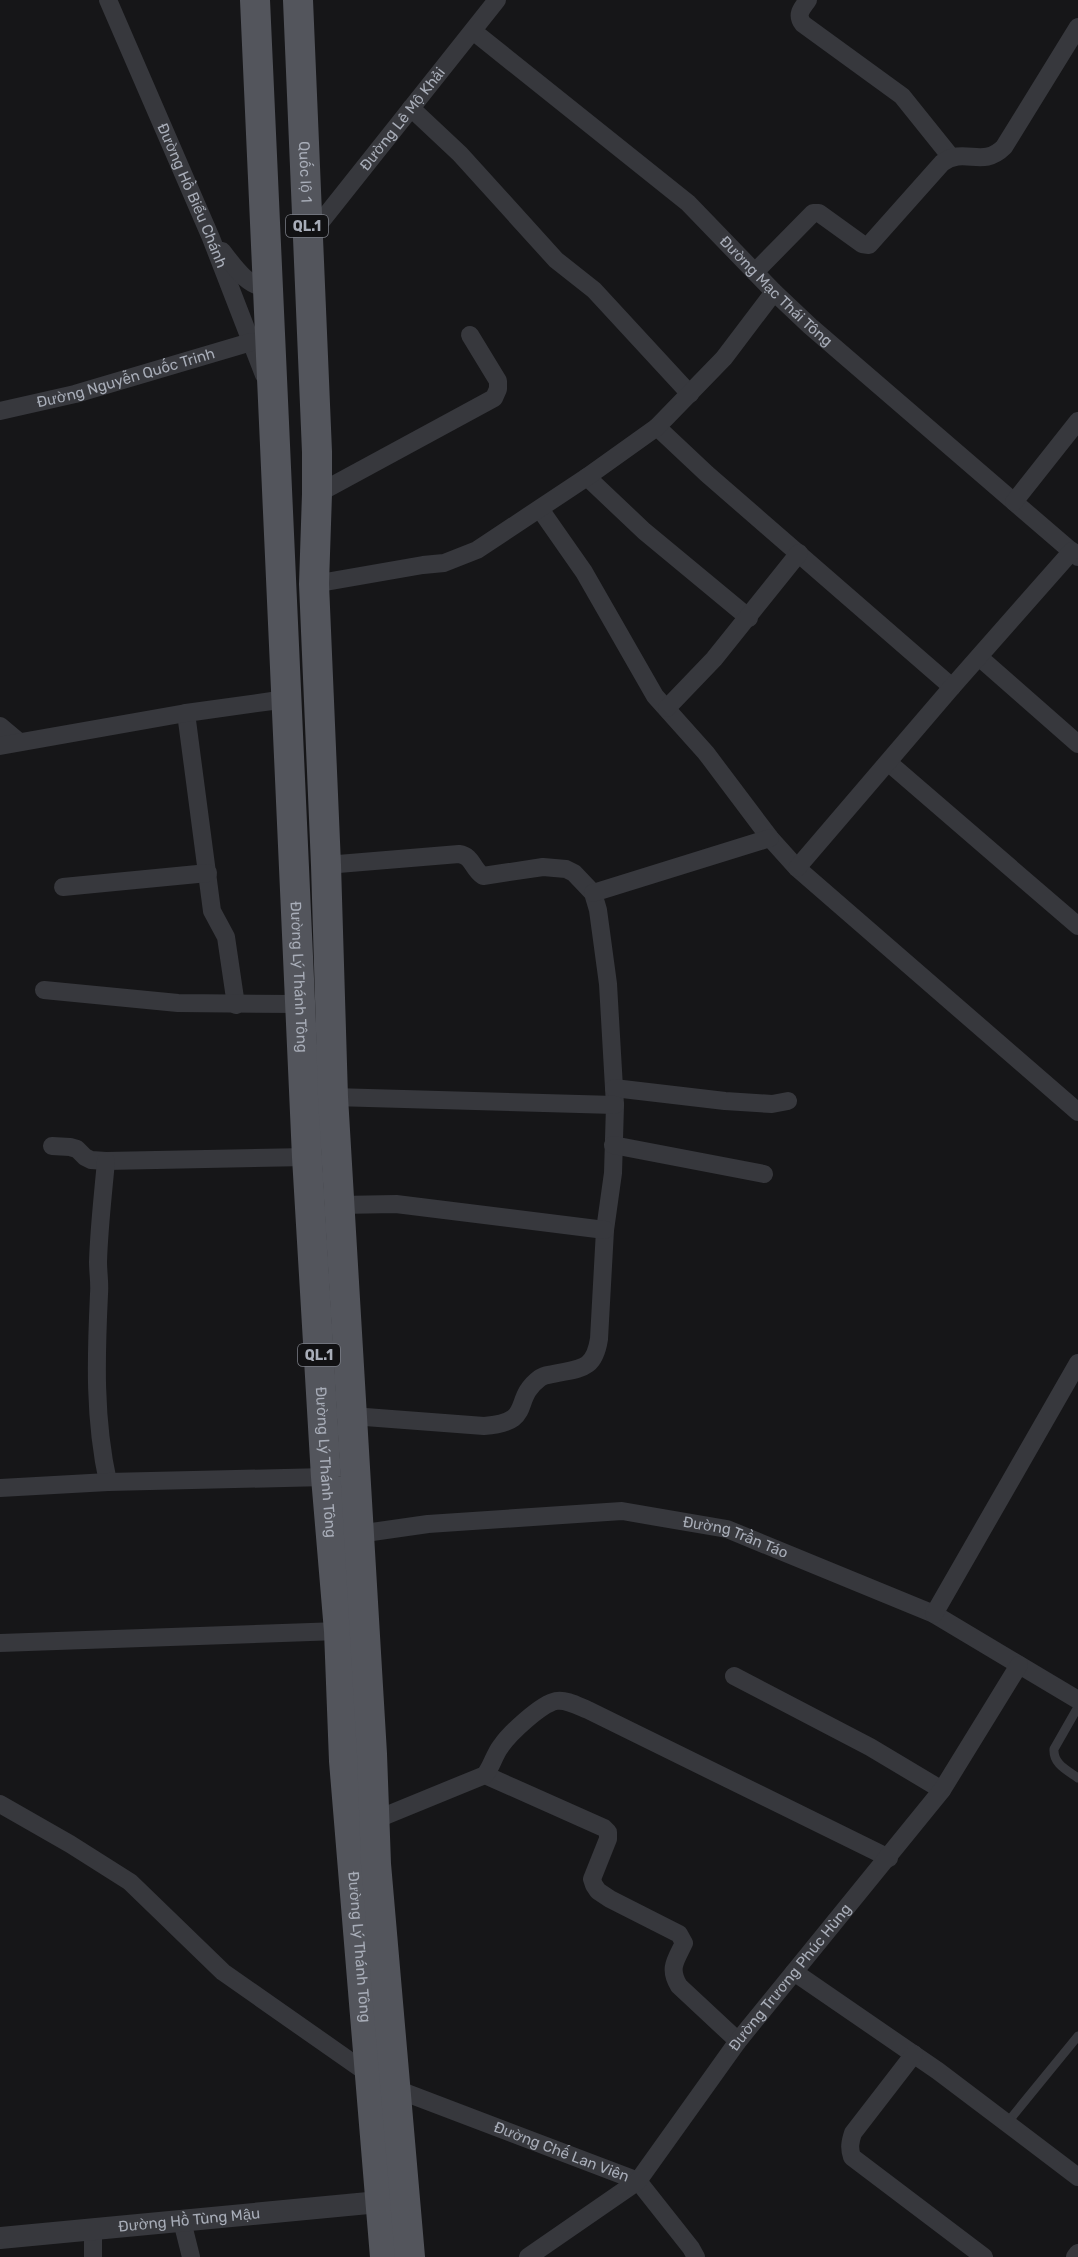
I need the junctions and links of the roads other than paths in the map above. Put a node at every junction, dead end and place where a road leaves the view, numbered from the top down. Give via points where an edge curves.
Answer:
1 (108, 0) edge
2 (255, 0) edge
3 (298, 0) edge
4 (497, 0) edge
5 (808, 0) edge
6 (1078, 27) edge
7 (472, 31) junction
8 (411, 108) junction
9 (951, 156) junction
10 (211, 238) junction
11 (308, 238) junction
12 (754, 272) junction
13 (267, 288) junction
14 (774, 292) junction
15 (470, 335) dead end
16 (251, 342) junction
17 (272, 394) junction
18 (690, 394) junction
19 (0, 411) edge
20 (1078, 421) edge
21 (657, 427) junction
22 (317, 452) joint
23 (587, 477) junction
24 (317, 494) junction
25 (1014, 502) junction
26 (540, 509) junction
27 (799, 553) junction
28 (1075, 554) edge
29 (314, 584) junction
30 (749, 618) junction
31 (979, 657) junction
32 (952, 687) junction
33 (272, 701) dead end
34 (667, 708) junction
35 (186, 713) junction
36 (0, 726) edge
37 (20, 742) junction
38 (1078, 744) edge
39 (0, 746) edge
40 (889, 763) junction
41 (770, 838) junction
42 (326, 865) junction
43 (797, 868) junction
44 (208, 873) junction
45 (63, 887) dead end
46 (593, 893) junction
47 (1078, 926) edge
48 (44, 990) dead end
49 (299, 1004) junction
50 (236, 1005) junction
51 (333, 1096) junction
52 (614, 1097) junction
53 (788, 1101) dead end
54 (1078, 1112) edge
55 (613, 1145) junction
56 (52, 1146) dead end
57 (307, 1157) junction
58 (106, 1161) junction
59 (764, 1174) dead end
60 (339, 1205) junction
61 (605, 1230) junction
62 (1078, 1363) edge
63 (351, 1416) junction
64 (356, 1472) junction
65 (326, 1477) junction
66 (108, 1482) junction
67 (0, 1488) edge
68 (358, 1534) junction
69 (934, 1614) junction
70 (339, 1631) junction
71 (0, 1643) edge
72 (1019, 1665) junction
73 (734, 1676) dead end
74 (1078, 1700) edge
75 (1078, 1707) edge
76 (485, 1775) junction
77 (1078, 1778) edge
78 (942, 1790) junction
79 (0, 1804) edge
80 (375, 1820) junction
81 (889, 1857) junction
82 (794, 1972) junction
83 (1078, 2036) edge
84 (738, 2042) junction
85 (914, 2054) junction
86 (383, 2082) junction
87 (1007, 2123) junction
88 (1078, 2177) edge
89 (638, 2181) junction
90 (379, 2202) junction
91 (182, 2220) junction
92 (93, 2229) junction
93 (0, 2238) edge
94 (1078, 2253) edge
95 (540, 2254) edge
96 (93, 2257) edge
97 (191, 2257) edge
98 (385, 2257) edge
99 (410, 2257) edge
100 (696, 2257) edge
101 (984, 2257) edge
102 (1075, 2257) edge

1 - 10 street, Đường Hồ Biểu Chánh
2 - 13 main road, QL.1
3 - 11 main road, Quốc lộ 1 / QL.1
4 - 7 street, Đường Lê Mộ Khải
5 - 9 street via 799,12 803,24 902,96
6 - 9 street via 1004,147 996,155
7 - 8 street, Đường Lê Mộ Khải
7 - 12 street, Đường Mạc Thái Tông via 659,178
8 - 11 street, Đường Lê Mộ Khải
8 - 18 street via 460,154 556,260 594,290
9 - 12 street via 869,245 813,213
10 - 13 street via 250,283
10 - 16 street, Đường Hồ Biểu Chánh
11 - 22 main road, Quốc lộ 1 / QL.1
12 - 14 street, Đường Mạc Thái Tông
13 - 17 main road, QL.1
14 - 18 street via 724,358
14 - 25 street, Đường Mạc Thái Tông
15 - 24 street via 498,381 494,398
16 - 17 street, Đường Hồ Biểu Chánh
16 - 19 street, Đường Nguyễn Quốc Trinh via 75,394
17 - 49 main road, Đường Lý Thánh Tông / QL.1
18 - 21 street
20 - 25 street
21 - 23 street
21 - 27 street
22 - 24 main road, Đường Lý Thánh Tông / QL.1
23 - 26 street
23 - 30 street via 636,525
24 - 29 main road, Đường Lý Thánh Tông / QL.1
25 - 28 street, Đường Mạc Thái Tông
26 - 29 street via 477,550 444,563
26 - 34 street via 584,572 649,689
27 - 30 street
27 - 32 street
28 - 31 street
29 - 42 main road, Đường Lý Thánh Tông / QL.1
30 - 34 street
31 - 32 street
31 - 38 street
32 - 40 street
33 - 35 street
34 - 41 street
35 - 37 street
35 - 44 street
36 - 37 street
37 - 39 street
40 - 43 street
40 - 47 street
41 - 43 street
41 - 46 street
42 - 46 street via 459,854 471,859 483,876 543,867 566,869
42 - 51 main road, Đường Lý Thánh Tông / QL.1
43 - 54 street
44 - 45 street
44 - 50 street via 212,911 226,937
46 - 52 street via 608,984
48 - 50 street
49 - 50 street
49 - 57 main road, Đường Lý Thánh Tông / QL.1
51 - 52 street
51 - 60 main road, Đường Lý Thánh Tông / QL.1
52 - 53 street via 772,1104
52 - 55 street
55 - 59 street
55 - 61 street
56 - 58 street via 70,1147 91,1160
57 - 58 street
57 - 65 main road, Đường Lý Thánh Tông / QL.1
58 - 66 street via 98,1264 96,1394 101,1453
60 - 61 street via 396,1204
60 - 63 main road, Đường Lý Thánh Tông / QL.1
61 - 63 street via 599,1339 597,1355 590,1364 542,1376 532,1385 518,1416 501,1425
62 - 69 street
63 - 64 main road, Đường Lý Thánh Tông / QL.1
64 - 65 main road
64 - 68 main road, Đường Lý Thánh Tông / QL.1
65 - 66 street
65 - 70 main road, Đường Lý Thánh Tông / QL.1
66 - 67 street
68 - 69 street, Đường Trần Táo via 428,1524 622,1511 727,1529
68 - 80 main road, Đường Lý Thánh Tông / QL.1
69 - 72 street, Đường Trần Táo
70 - 71 street
70 - 86 main road, Đường Lý Thánh Tông / QL.1 via 344,1761
72 - 74 street, Đường Trần Táo
72 - 78 street, Đường Trương Phúc Hùng
73 - 78 street via 870,1747
75 - 77 lane via 1054,1749 1054,1756 1056,1762
76 - 80 street
76 - 81 street via 499,1748 545,1704 570,1702
76 - 84 street via 608,1832 609,1839 592,1879 594,1885 610,1899 679,1934 684,1943 672,1971 674,1979
78 - 81 street, Đường Trương Phúc Hùng
79 - 86 street, Đường Chế Lan Viên via 130,1882 224,1972
80 - 86 main road, Đường Lý Thánh Tông / QL.1
81 - 82 street, Đường Trương Phúc Hùng
82 - 84 street, Đường Trương Phúc Hùng
82 - 85 street
83 - 87 lane
84 - 89 street, Đường Trương Phúc Hùng
85 - 87 street
85 - 101 street via 854,2133 850,2142 852,2157
86 - 89 street, Đường Chế Lan Viên
86 - 90 main road, Đường Lý Thánh Tông / QL.1
86 - 99 main road, Đường Lý Thánh Tông / QL.1
87 - 88 street
89 - 95 street, Đường Trương Phúc Hùng
89 - 100 street, Đường Chế Lan Viên
90 - 91 street, Đường Hồ Tùng Mậu
90 - 98 main road, Đường Lý Thánh Tông / QL.1
91 - 92 street, Đường Hồ Tùng Mậu
91 - 97 street
92 - 93 street, Đường Hồ Tùng Mậu
92 - 96 street
94 - 102 street

